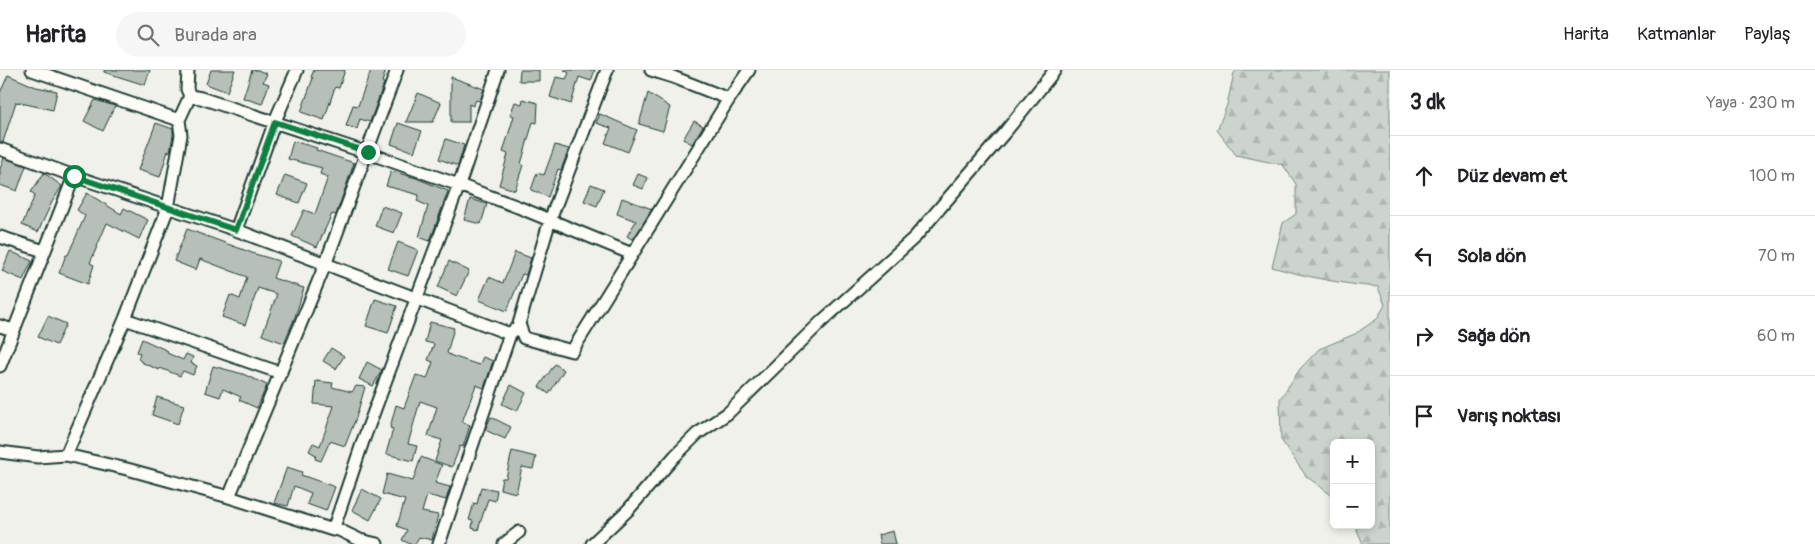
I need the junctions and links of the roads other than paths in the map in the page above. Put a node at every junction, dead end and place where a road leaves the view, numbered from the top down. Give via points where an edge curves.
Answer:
1 (32, 70) edge
2 (188, 70) edge
3 (297, 70) edge
4 (397, 70) edge
5 (498, 70) edge
6 (607, 70) edge
7 (651, 70) edge
8 (749, 70) edge
9 (1055, 70) edge
10 (190, 96) junction
11 (729, 99) junction
12 (179, 120) junction
13 (275, 122) junction
14 (0, 149) edge
15 (368, 152) junction
16 (74, 176) junction
17 (459, 185) junction
18 (168, 208) junction
19 (550, 220) junction
20 (236, 230) junction
21 (0, 237) edge
22 (44, 251) junction
23 (632, 254) junction
24 (326, 265) junction
25 (418, 299) junction
26 (125, 319) junction
27 (518, 324) junction
28 (0, 326) edge
29 (13, 330) junction
30 (510, 334) junction
31 (0, 366) edge
32 (281, 373) junction
33 (0, 452) edge
34 (66, 455) junction
35 (228, 497) junction
36 (333, 530) junction
37 (518, 532) dead end
38 (377, 544) edge
39 (439, 544) edge
40 (504, 544) edge
41 (592, 544) edge

1 - 12 street
2 - 10 street
3 - 13 street
4 - 15 street
5 - 17 street
6 - 19 street
7 - 11 street
8 - 11 street
9 - 41 street via 915,237 728,412 697,434 628,510
10 - 12 street
10 - 13 street
11 - 23 street
12 - 18 street via 181,135
13 - 15 street
13 - 20 street
14 - 16 street
15 - 17 street
15 - 24 street
16 - 18 street
16 - 22 street
17 - 19 street
17 - 25 street
18 - 20 street
18 - 26 street
19 - 23 street
19 - 27 street
20 - 24 street
21 - 22 street
22 - 29 street
23 - 27 street via 572,351 524,338
24 - 25 street
24 - 32 street
25 - 30 street
25 - 36 street via 363,441
26 - 32 street
26 - 34 street
27 - 30 street
28 - 29 street
29 - 31 street
30 - 39 street
32 - 35 street
33 - 34 street via 38,457
34 - 35 street
35 - 36 street
36 - 38 street
37 - 40 street

